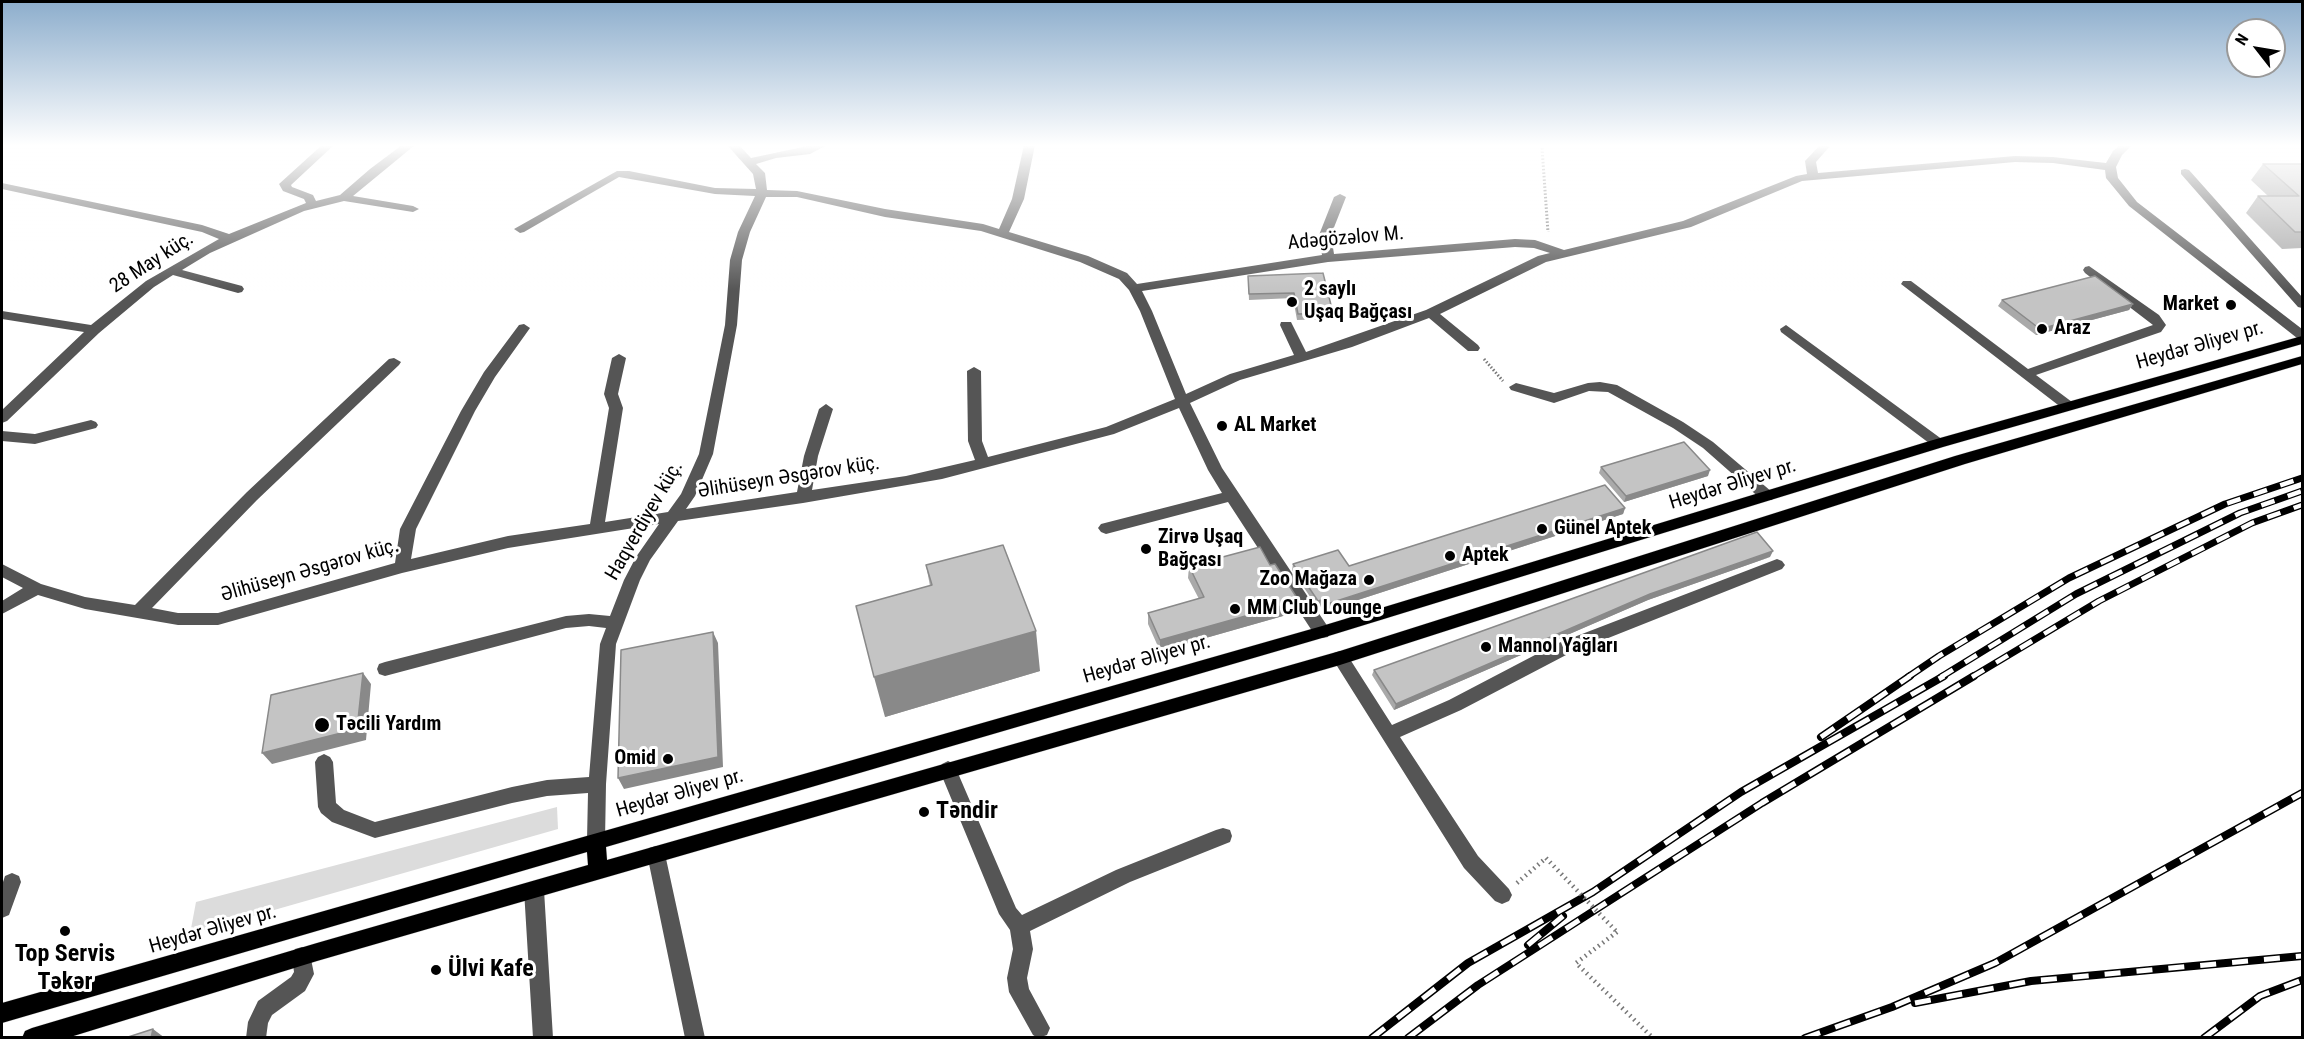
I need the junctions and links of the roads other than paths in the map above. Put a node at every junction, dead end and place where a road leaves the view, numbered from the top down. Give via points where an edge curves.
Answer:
1 (37, 193) edge
2 (299, 193) edge
3 (349, 193) edge
4 (583, 193) edge
5 (762, 193) edge
6 (779, 193) edge
7 (1019, 193) edge
8 (1762, 193) edge
9 (2125, 193) edge
10 (2204, 193) edge
11 (1340, 196) dead end
12 (344, 198) junction
13 (312, 204) junction
14 (413, 209) dead end
15 (520, 229) dead end
16 (1003, 233) junction
17 (228, 239) junction
18 (1554, 250) junction
19 (1328, 258) junction
20 (2089, 270) dead end
21 (172, 271) junction
22 (1907, 284) dead end
23 (1134, 288) junction
24 (238, 289) dead end
25 (2302, 304) edge
26 (1431, 313) junction
27 (2, 315) edge
28 (1286, 325) dead end
29 (524, 328) dead end
30 (1786, 329) dead end
31 (94, 330) junction
32 (2302, 337) edge
33 (1473, 348) road end
34 (1302, 357) junction
35 (619, 358) dead end
36 (2302, 360) edge
37 (394, 362) dead end
38 (974, 371) dead end
39 (2026, 374) junction
40 (1516, 387) road end
41 (1182, 402) junction
42 (2067, 405) junction
43 (826, 409) dead end
44 (2, 418) edge
45 (91, 425) dead end
46 (2, 436) edge
47 (1938, 443) junction
48 (984, 464) junction
49 (1230, 496) junction
50 (1767, 496) junction
51 (803, 498) junction
52 (674, 518) junction
53 (597, 527) junction
54 (1106, 528) dead end
55 (1777, 565) dead end
56 (402, 567) junction
57 (2, 570) edge
58 (36, 588) junction
59 (2, 608) edge
60 (139, 612) junction
61 (616, 623) junction
62 (1322, 632) junction
63 (1340, 658) junction
64 (385, 669) dead end
65 (1389, 734) junction
66 (324, 762) dead end
67 (948, 769) junction
68 (597, 784) junction
69 (1223, 836) dead end
70 (596, 840) junction
71 (656, 854) junction
72 (598, 872) junction
73 (12, 882) dead end
74 (534, 890) junction
75 (1502, 895) road end
76 (2, 909) edge
77 (1019, 926) junction
78 (302, 956) junction
79 (2, 1013) edge
80 (1040, 1028) dead end
81 (253, 1036) edge
82 (32, 1038) edge
83 (543, 1038) edge
84 (695, 1038) edge

1 - 17 street via 202,229
2 - 13 street via 309,197
3 - 12 street
4 - 15 street
5 - 52 street, Haqverdiyev küç. via 736,260 731,325 706,454
6 - 16 street
7 - 16 street
8 - 18 street via 1687,224
9 - 32 street
10 - 25 street
11 - 19 street via 1325,235
12 - 13 street, 28 May küç.
12 - 14 street
13 - 17 street, 28 May küç.
16 - 23 street via 1110,269
17 - 21 street, 28 May küç.
18 - 19 street, Adəgözəlov M. via 1515,243
18 - 26 street, Əlihüseyn Əsgərov küç.
19 - 23 street, Adəgözəlov M.
20 - 39 street via 2160,325
21 - 24 street
21 - 31 street, 28 May küç.
22 - 39 street
23 - 41 street
26 - 33 street
26 - 34 street, Əlihüseyn Əsgərov küç.
27 - 31 street
28 - 34 street
29 - 56 street via 468,411 408,529
30 - 47 street
31 - 44 street, 28 May küç.
32 - 42 main road, Heydər Əliyev pr.
34 - 41 street, Əlihüseyn Əsgərov küç. via 1234,377
35 - 53 street via 611,394 615,417
36 - 63 main road via 1938,467
37 - 60 street via 252,496
38 - 48 street via 975,441
39 - 42 street
40 - 50 street via 1554,398 1588,387 1612,388 1708,445
41 - 48 street, Əlihüseyn Əsgərov küç. via 1109,431
41 - 49 street
42 - 47 main road, Heydər Əliyev pr.
43 - 51 street
45 - 46 street via 34,439
47 - 50 main road, Heydər Əliyev pr.
48 - 51 street, Əlihüseyn Əsgərov küç.
49 - 54 street
49 - 62 street
50 - 62 main road, Heydər Əliyev pr.
51 - 52 street, Əlihüseyn Əsgərov küç.
52 - 53 street, Əlihüseyn Əsgərov küç.
52 - 61 street, Haqverdiyev küç. via 644,557
53 - 56 street, Əlihüseyn Əsgərov küç. via 508,542
55 - 65 street via 1562,650
56 - 60 street, Əlihüseyn Əsgərov küç. via 218,619 178,619
57 - 58 street, Əlihüseyn Əsgərov küç.
58 - 59 street
58 - 60 street, Əlihüseyn Əsgərov küç. via 85,603
61 - 64 street via 566,622
61 - 68 street, Haqverdiyev küç. via 605,666
62 - 70 main road, Heydər Əliyev pr.
63 - 65 street
63 - 67 main road
65 - 75 street via 1470,862
66 - 68 street via 327,807 338,816 375,830 512,795
67 - 71 main road
67 - 77 street via 1009,914
68 - 70 street, Haqverdiyev küç.
69 - 77 street via 1123,876
70 - 72 main road
70 - 79 main road, Heydər Əliyev pr.
71 - 72 main road
71 - 84 street
72 - 74 main road
73 - 76 street
74 - 78 main road
74 - 83 street
77 - 80 street via 1023,949 1017,978 1019,992
78 - 81 street via 304,974 298,984 266,1008
78 - 82 main road

